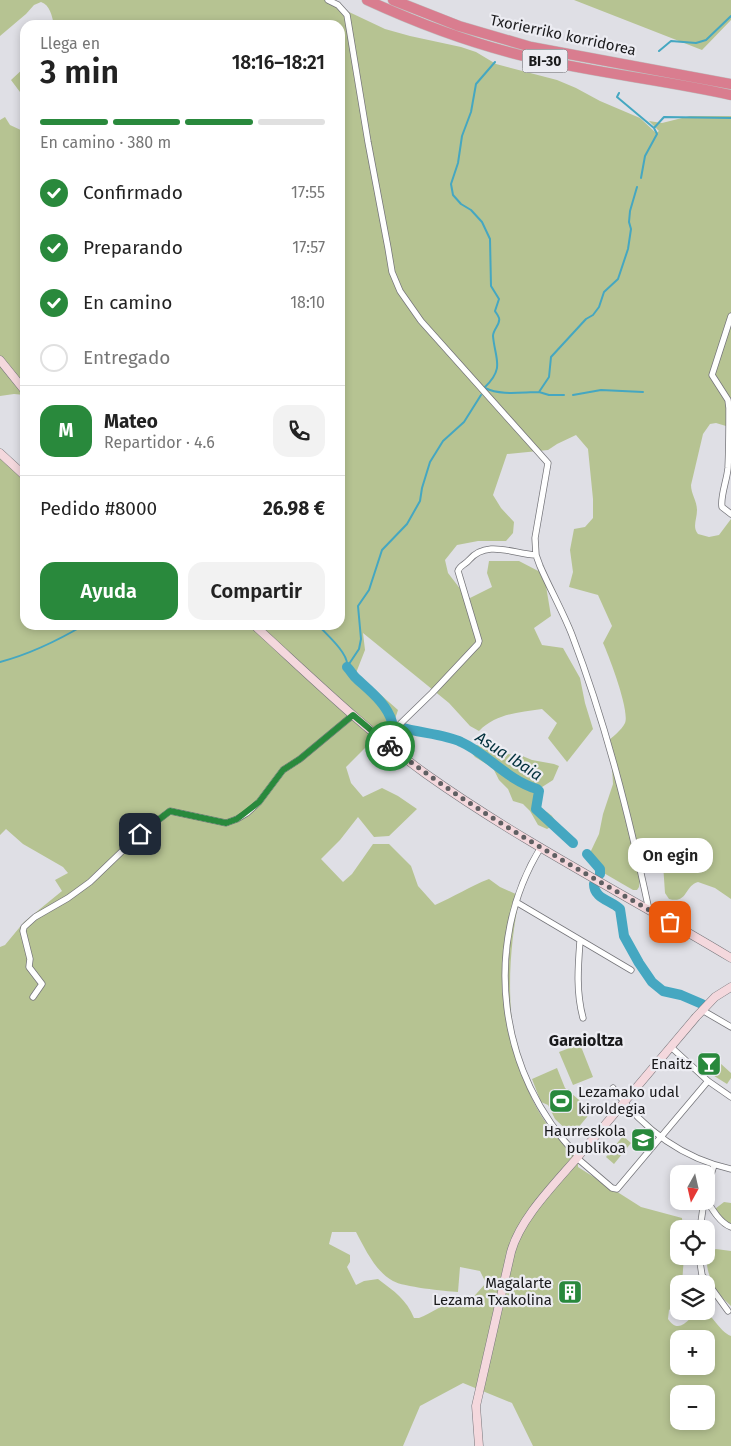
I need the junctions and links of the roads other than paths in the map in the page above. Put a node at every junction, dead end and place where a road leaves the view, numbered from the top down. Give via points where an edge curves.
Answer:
1 (328, 0) edge
2 (367, 0) edge
3 (393, 0) edge
4 (731, 84) edge
5 (731, 95) edge
6 (731, 316) edge
7 (0, 360) edge
8 (20, 386) edge
9 (0, 453) edge
10 (20, 471) edge
11 (731, 514) edge
12 (536, 555) junction
13 (260, 630) edge
14 (353, 715) junction
15 (385, 742) junction
16 (541, 847) junction
17 (516, 902) junction
18 (648, 910) junction
19 (580, 941) junction
20 (731, 958) edge
21 (631, 970) dead end
22 (731, 987) edge
23 (33, 997) dead end
24 (702, 1010) junction
25 (583, 1018) dead end
26 (731, 1027) edge
27 (671, 1047) junction
28 (708, 1081) junction
29 (612, 1088) dead end
30 (731, 1097) edge
31 (623, 1103) junction
32 (660, 1138) junction
33 (578, 1157) junction
34 (714, 1165) edge
35 (715, 1165) edge
36 (731, 1169) edge
37 (713, 1210) edge
38 (731, 1227) edge
39 (700, 1265) edge
40 (728, 1311) dead end
41 (479, 1446) edge

1 - 12 street via 348,15 392,272 400,291 421,321 548,463 535,538
2 - 5 highway, Txorierriko korridorea / BI-30 via 442,32 514,53
3 - 4 highway, Txorierriko korridorea / BI-30 via 459,26 524,45
6 - 11 street via 712,375 728,400 728,469 721,502
7 - 8 street
9 - 10 street
12 - 15 street via 495,548 472,555 459,567 478,644
12 - 18 street via 572,634 606,735
13 - 14 street
14 - 15 street
14 - 23 street via 283,770 259,802 237,819 226,823 170,811 140,834 90,882 35,917 23,931 29,967 42,984
15 - 16 street via 448,789
16 - 17 street
16 - 18 street
17 - 19 street
17 - 33 street via 508,932 505,967 506,1012 511,1036 534,1097 548,1122
18 - 20 street
19 - 21 street
19 - 25 street via 578,990
22 - 24 street
24 - 26 street
24 - 27 street
27 - 28 street
27 - 31 street
28 - 30 street
28 - 32 street
29 - 31 street
31 - 32 street
31 - 33 street
32 - 33 street via 616,1190
32 - 34 street
33 - 41 street via 522,1225 514,1242 476,1406
35 - 36 street
37 - 38 street
39 - 40 street via 702,1275

